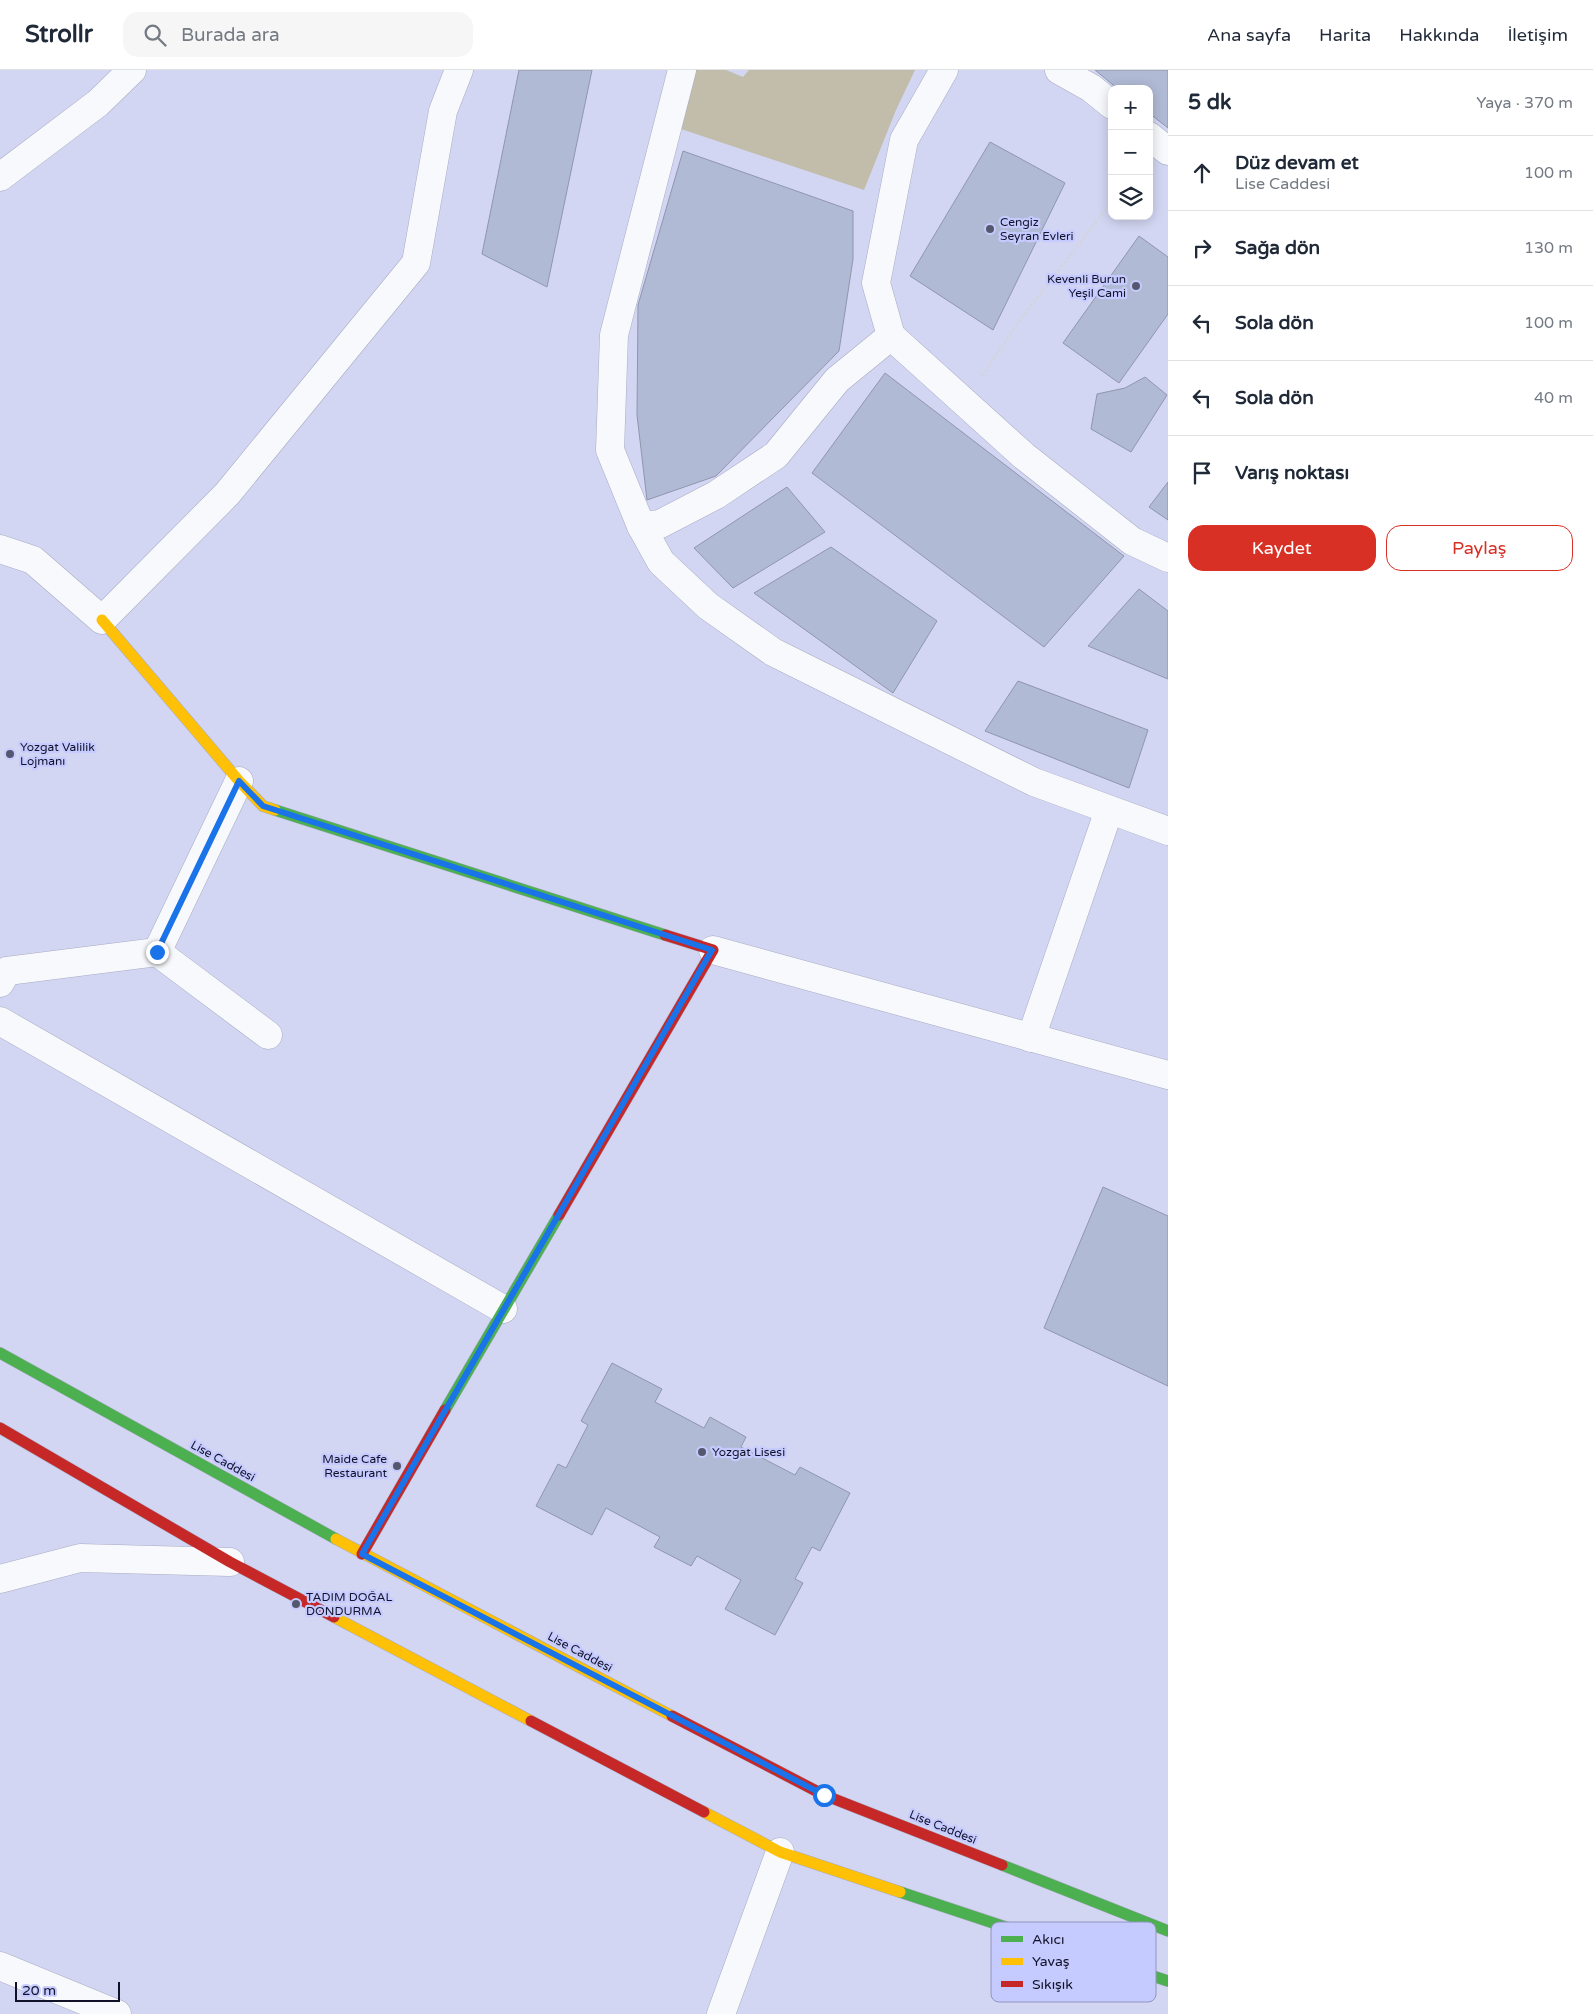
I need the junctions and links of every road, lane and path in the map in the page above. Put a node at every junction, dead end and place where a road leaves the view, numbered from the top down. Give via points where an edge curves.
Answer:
1 (132, 70) edge
2 (459, 70) edge
3 (682, 70) edge
4 (944, 70) edge
5 (1059, 70) edge
6 (1108, 102) edge
7 (1153, 139) edge
8 (1168, 151) edge
9 (0, 177) edge
10 (1108, 207) edge
11 (891, 336) junction
12 (965, 401) junction
13 (641, 526) junction
14 (0, 549) edge
15 (1168, 558) edge
16 (102, 620) junction
17 (239, 781) junction
18 (1109, 810) junction
19 (1168, 831) edge
20 (712, 950) junction
21 (157, 952) junction
22 (0, 983) edge
23 (0, 1021) edge
24 (268, 1035) dead end
25 (1031, 1038) junction
26 (1168, 1075) edge
27 (503, 1309) junction
28 (0, 1354) edge
29 (0, 1428) edge
30 (362, 1554) junction
31 (230, 1562) junction
32 (0, 1579) edge
33 (780, 1852) junction
34 (991, 1922) edge
35 (1145, 1922) edge
36 (1156, 1926) edge
37 (1168, 1931) edge
38 (0, 1966) edge
39 (1156, 1977) edge
40 (1168, 1981) edge
41 (116, 2014) edge
42 (721, 2014) edge

1 - 9 street via 98,103
2 - 16 street via 442,111 416,263 227,494
3 - 13 street via 614,334 610,450
4 - 11 street via 904,140 876,283
5 - 6 street
7 - 8 street
10 - 12 path via 1019,321
11 - 12 street
11 - 13 street via 837,380 776,455 716,495 660,524
12 - 15 street via 1024,456 1132,540
13 - 18 street via 661,562 708,606 774,652 1034,782
14 - 16 street via 33,560
16 - 17 street
17 - 20 street via 263,806
17 - 21 street
18 - 19 street
18 - 25 street
20 - 25 street
20 - 27 street
21 - 22 street via 7,971
21 - 24 street
23 - 27 street
25 - 26 street
27 - 30 street
28 - 30 street, Lise Caddesi
29 - 31 street
30 - 35 street, Lise Caddesi via 824,1795
31 - 32 street via 80,1558
31 - 33 street
33 - 34 street
33 - 42 street
36 - 37 street, Lise Caddesi
38 - 41 street
39 - 40 street

